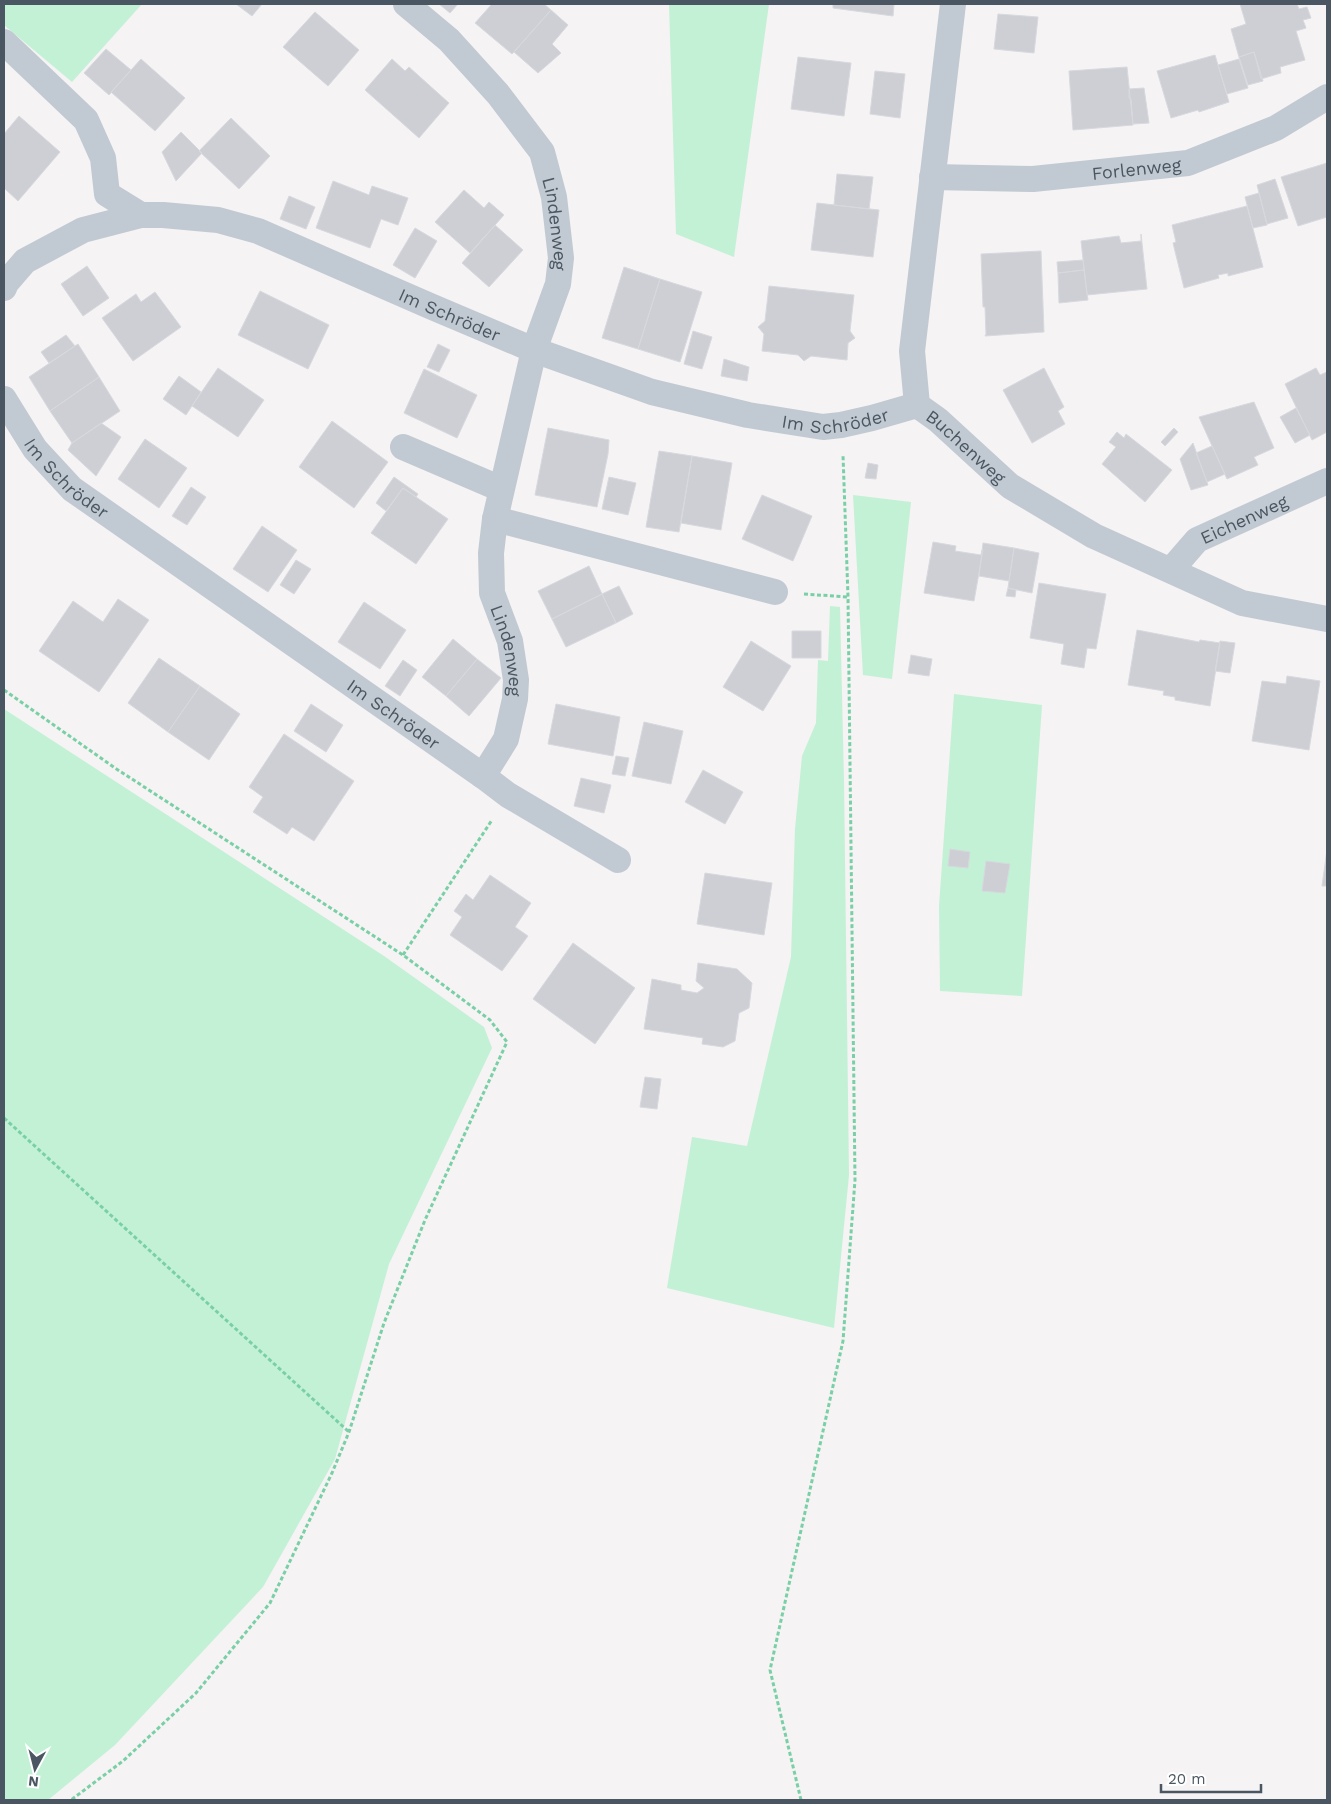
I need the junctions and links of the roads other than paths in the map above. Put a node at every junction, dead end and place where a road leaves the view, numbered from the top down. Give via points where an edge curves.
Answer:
1 (406, 4) edge
2 (953, 4) edge
3 (4, 42) edge
4 (1327, 97) edge
5 (932, 177) junction
6 (141, 215) junction
7 (4, 288) edge
8 (534, 350) junction
9 (4, 400) edge
10 (917, 405) junction
11 (403, 447) dead end
12 (1327, 481) edge
13 (501, 489) junction
14 (495, 519) junction
15 (1171, 570) junction
16 (775, 592) road end
17 (1327, 619) edge
18 (483, 776) junction
19 (618, 860) dead end

1 - 8 street, Lindenweg via 449,40 498,94 542,152 554,197 561,258 558,284
2 - 5 street, Buchenweg
3 - 6 street via 86,120 103,158 107,194
4 - 5 street, Forlenweg via 1276,128 1188,163 1033,179
5 - 10 street, Buchenweg via 912,351
6 - 7 street, Im Schröder via 83,230 51,246 25,261
6 - 8 street, Im Schröder via 218,220 258,231
8 - 10 street, Im Schröder via 652,392 748,415 823,427
8 - 13 street, Lindenweg
9 - 18 street, Im Schröder via 35,449 72,489
10 - 15 street, Buchenweg via 1010,486 1094,536
11 - 13 street
12 - 15 street, Eichenweg via 1197,540
13 - 14 street, Lindenweg
14 - 16 street
14 - 18 street, Lindenweg via 491,553 492,593 510,641 516,680 506,739
15 - 17 street, Buchenweg via 1242,603
18 - 19 street, Im Schröder via 508,795

